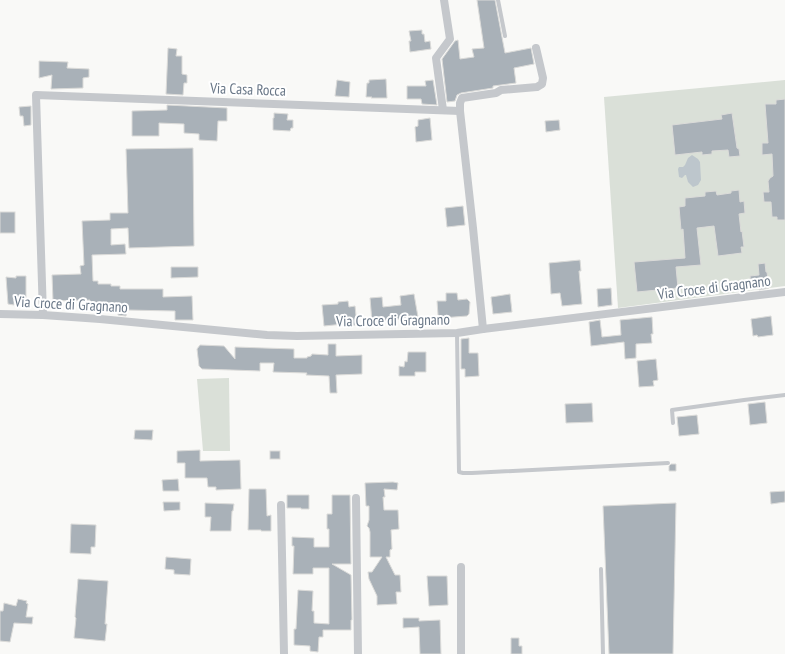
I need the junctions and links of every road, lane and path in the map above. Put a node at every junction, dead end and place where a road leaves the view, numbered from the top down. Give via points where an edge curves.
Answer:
1 (444, 0) edge
2 (498, 0) edge
3 (505, 36) dead end
4 (536, 48) dead end
5 (443, 110) junction
6 (460, 111) junction
7 (785, 292) edge
8 (0, 314) edge
9 (43, 315) junction
10 (483, 329) junction
11 (457, 333) junction
12 (785, 395) edge
13 (673, 423) dead end
14 (668, 463) dead end
15 (356, 498) dead end
16 (281, 505) dead end
17 (461, 566) dead end
18 (601, 569) dead end
19 (284, 654) edge
20 (358, 654) edge
21 (462, 654) edge
22 (603, 654) edge

1 - 5 street via 450,39 436,58
2 - 3 lane
4 - 6 street via 542,84 537,87 502,90 496,94 462,98
5 - 6 street, Via Casa Rocca
5 - 9 street, Via Casa Rocca via 36,95
6 - 10 street
7 - 10 street, Via Croce di Gragnano
8 - 9 street, Via Croce di Gragnano
9 - 11 street, Via Croce di Gragnano via 267,335
10 - 11 street, Via Croce di Gragnano
11 - 14 lane via 459,472
12 - 13 lane via 672,410
15 - 20 street
16 - 19 street
17 - 21 street
18 - 22 lane

